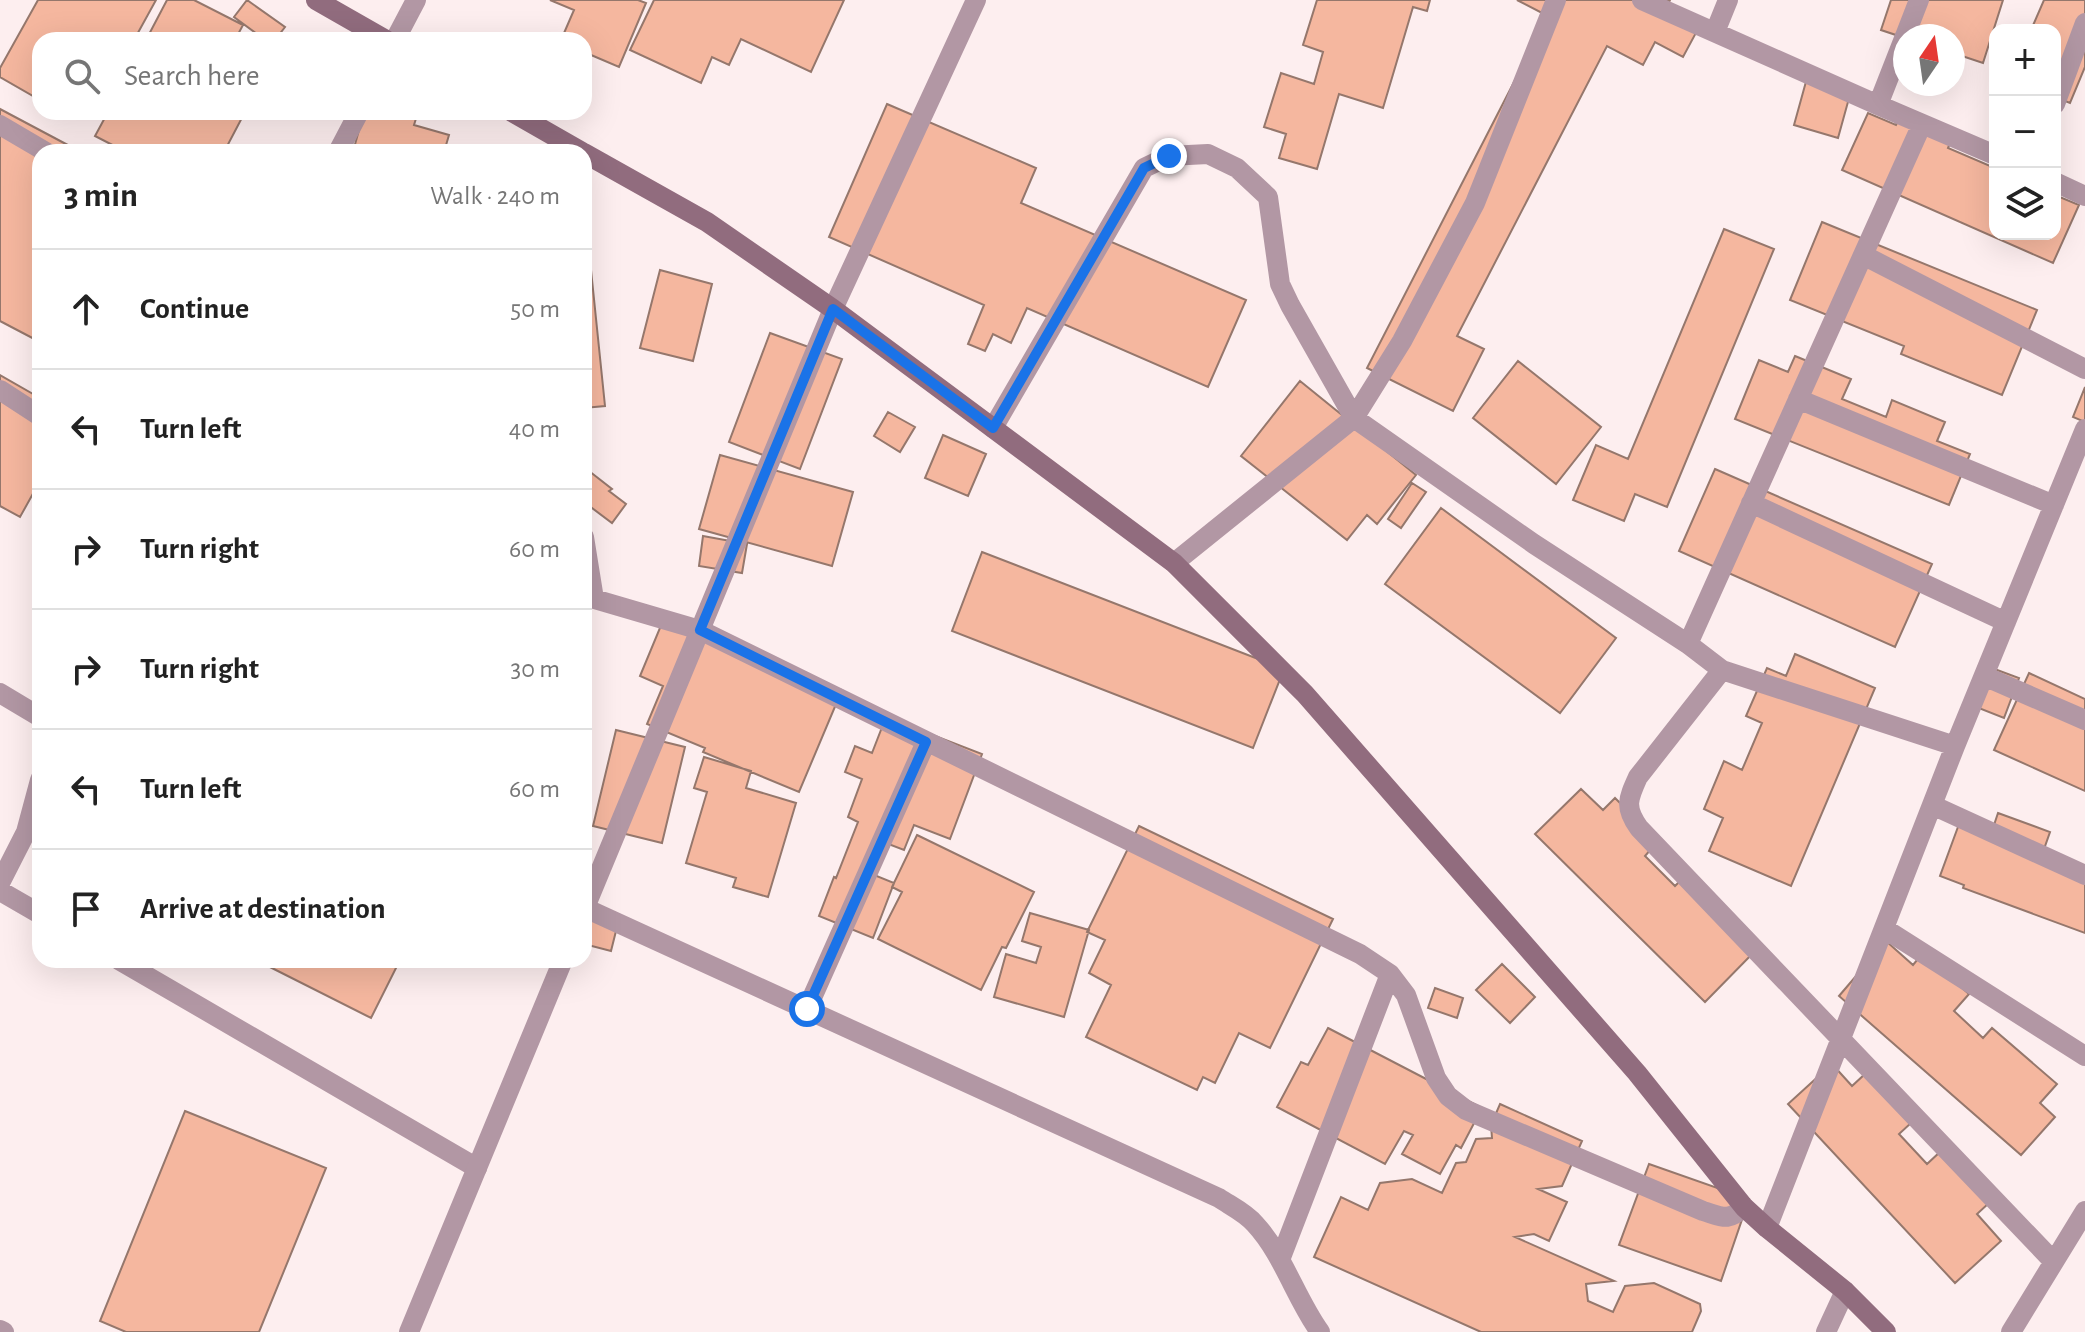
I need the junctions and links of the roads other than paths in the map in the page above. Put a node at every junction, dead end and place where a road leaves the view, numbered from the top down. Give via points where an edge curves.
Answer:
1 (316, 0) edge
2 (416, 0) edge
3 (976, 0) edge
4 (1556, 0) edge
5 (1642, 0) edge
6 (1728, 0) edge
7 (1919, 0) edge
8 (2085, 23) edge
9 (1910, 24) edge
10 (372, 32) edge
11 (399, 32) edge
12 (1715, 32) junction
13 (1893, 67) edge
14 (2058, 96) edge
15 (1878, 105) junction
16 (355, 120) edge
17 (526, 120) edge
18 (1922, 124) junction
19 (0, 125) edge
20 (32, 144) edge
21 (342, 144) edge
22 (567, 144) edge
23 (1989, 152) edge
24 (592, 158) edge
25 (2061, 185) edge
26 (2085, 196) edge
27 (1863, 255) junction
28 (833, 309) junction
29 (2085, 369) edge
30 (0, 390) edge
31 (1798, 399) junction
32 (32, 411) edge
33 (1354, 418) junction
34 (993, 428) junction
35 (2085, 429) edge
36 (1751, 503) junction
37 (2054, 505) junction
38 (1174, 563) junction
39 (592, 599) edge
40 (2006, 622) junction
41 (700, 630) junction
42 (1688, 644) junction
43 (1722, 670) junction
44 (1984, 676) junction
45 (0, 693) edge
46 (32, 712) edge
47 (2085, 720) edge
48 (926, 742) junction
49 (1955, 746) junction
50 (1932, 805) junction
51 (32, 810) edge
52 (2085, 875) edge
53 (0, 883) edge
54 (0, 891) edge
55 (592, 892) edge
56 (32, 909) edge
57 (592, 912) edge
58 (1885, 929) junction
59 (133, 968) edge
60 (560, 968) edge
61 (1390, 974) junction
62 (807, 1009) junction
63 (1842, 1040) junction
64 (2085, 1056) edge
65 (477, 1168) junction
66 (1744, 1207) junction
67 (2085, 1211) edge
68 (1767, 1228) junction
69 (1280, 1260) junction
70 (2053, 1261) junction
71 (1845, 1291) junction
72 (409, 1332) edge
73 (1320, 1332) edge
74 (1826, 1332) edge
75 (1886, 1332) edge
76 (2011, 1332) edge

1 - 10 main road
2 - 11 street
3 - 28 street
4 - 33 street via 1475,203 1402,341
5 - 12 street
6 - 12 street
7 - 9 street
8 - 14 street
12 - 15 street
13 - 15 street
15 - 18 street
16 - 21 street
17 - 22 main road
18 - 23 street
18 - 27 street
19 - 20 street
24 - 28 main road via 707,222
25 - 26 street
27 - 29 street
27 - 31 street
28 - 34 main road
28 - 41 street
30 - 32 street
31 - 36 street
31 - 37 street
33 - 34 street via 1280,284 1268,197 1237,168 1208,154 1169,156 1144,168
33 - 38 street
33 - 42 street
34 - 38 main road
35 - 37 street
36 - 40 street
36 - 42 street
37 - 40 street
38 - 66 main road via 1305,694 1637,1073
39 - 41 street
40 - 44 street
41 - 48 street
41 - 55 street
42 - 43 street
43 - 49 street
43 - 63 street via 1638,777 1629,813
44 - 47 street
44 - 49 street
45 - 46 street
48 - 61 street via 1360,954
48 - 62 street
49 - 50 street
50 - 52 street
50 - 58 street
51 - 53 street
54 - 56 street
57 - 62 street
58 - 63 street
58 - 64 street
59 - 65 street
60 - 65 street
61 - 66 street via 1406,995 1436,1078 1466,1110 1703,1211 1735,1216
61 - 69 street
62 - 69 street via 1219,1198 1255,1223
63 - 68 street
63 - 70 street
65 - 72 street
66 - 68 main road
67 - 70 street
68 - 71 main road
69 - 73 street
70 - 76 street
71 - 74 street
71 - 75 main road

